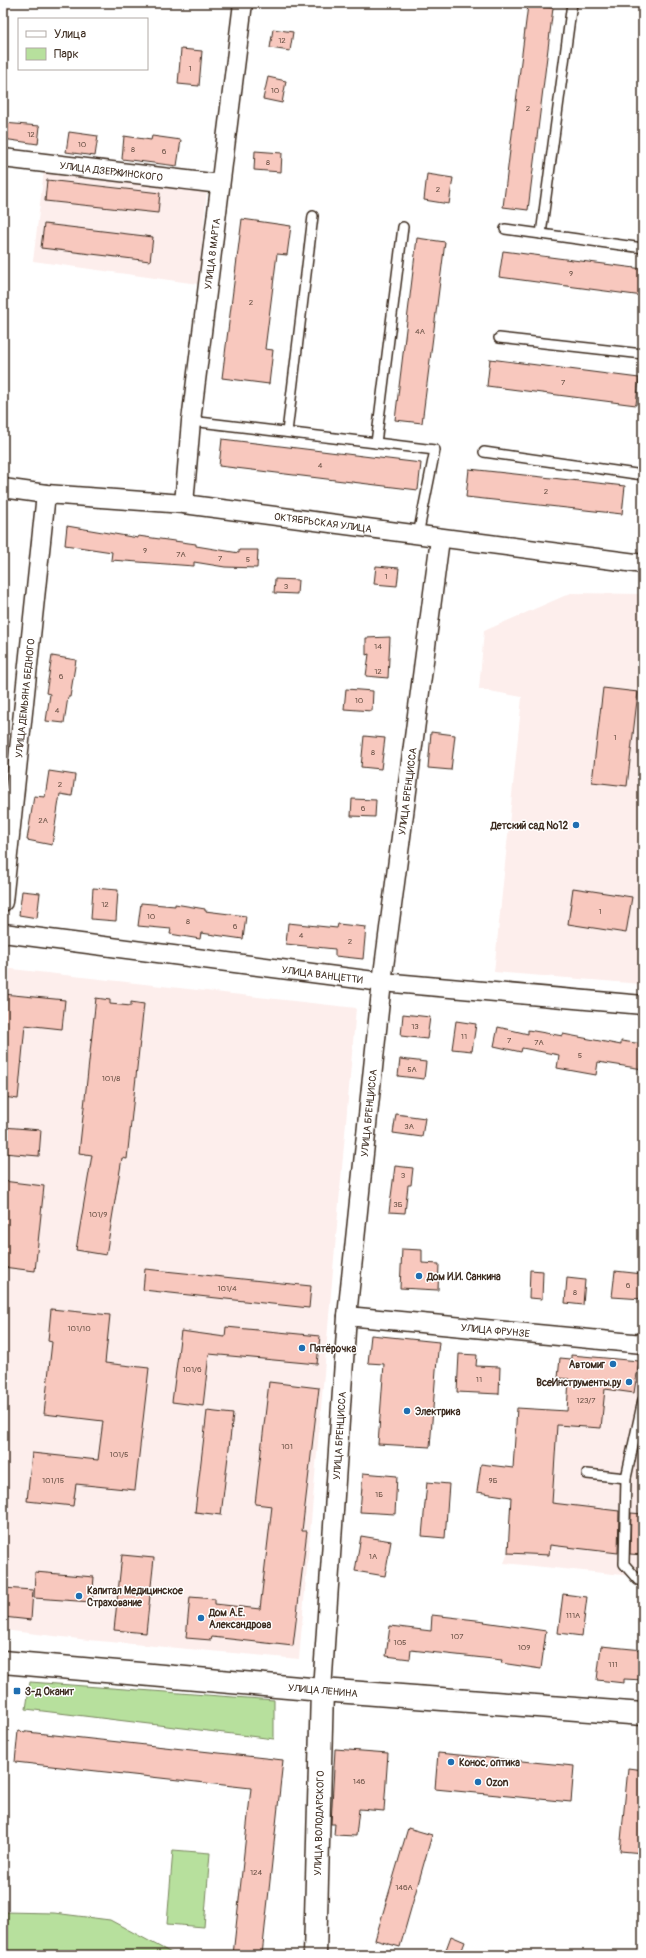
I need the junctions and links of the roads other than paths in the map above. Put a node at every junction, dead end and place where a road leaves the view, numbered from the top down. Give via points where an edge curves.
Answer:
1 (243, 3) edge
2 (572, 3) edge
3 (3, 158) edge
4 (220, 184) junction
5 (313, 216) dead end
6 (403, 227) dead end
7 (505, 229) dead end
8 (542, 234) junction
9 (643, 248) edge
10 (499, 338) dead end
11 (643, 354) edge
12 (191, 421) junction
13 (287, 432) junction
14 (376, 443) junction
15 (484, 452) dead end
16 (643, 475) edge
17 (3, 488) edge
18 (46, 494) junction
19 (184, 504) junction
20 (418, 535) junction
21 (440, 539) junction
22 (643, 564) edge
23 (3, 902) edge
24 (3, 933) edge
25 (382, 982) junction
26 (643, 1005) edge
27 (347, 1316) junction
28 (643, 1344) edge
29 (643, 1400) edge
30 (587, 1474) dead end
31 (626, 1478) junction
32 (643, 1581) edge
33 (3, 1662) edge
34 (322, 1690) junction
35 (643, 1714) edge
36 (315, 1955) edge

1 - 4 street, УЛИЦА 8 МАРТА
2 - 8 lane
3 - 4 street, УЛИЦА ДЗЕРЖИНСКОГО
4 - 12 street, УЛИЦА 8 МАРТА
5 - 13 lane
6 - 14 lane
7 - 8 lane
8 - 9 lane
10 - 11 lane
12 - 13 lane
12 - 19 street, УЛИЦА 8 МАРТА
13 - 14 lane
14 - 20 lane via 435,450
15 - 16 lane
17 - 18 street, ОКТЯБРЬСКАЯ УЛИЦА
18 - 19 street, ОКТЯБРЬСКАЯ УЛИЦА
18 - 23 street, УЛИЦА ДЕМЬЯНА БЕДНОГО
19 - 20 street, ОКТЯБРЬСКАЯ УЛИЦА
20 - 21 street, ОКТЯБРЬСКАЯ УЛИЦА
21 - 22 street, ОКТЯБРЬСКАЯ УЛИЦА
21 - 25 street, УЛИЦА БРЕНЦИССА
24 - 25 street, УЛИЦА ВАНЦЕТТИ
25 - 26 street, УЛИЦА ВАНЦЕТТИ
25 - 27 street, УЛИЦА БРЕНЦИССА
27 - 28 street, УЛИЦА ФРУНЗЕ
27 - 34 street, УЛИЦА БРЕНЦИССА
29 - 31 lane
30 - 31 lane
31 - 32 lane via 624,1564 638,1580
33 - 34 main road, УЛИЦА ЛЕНИНА
34 - 35 main road, УЛИЦА ЛЕНИНА
34 - 36 main road, УЛИЦА ВОЛОДАРСКОГО

